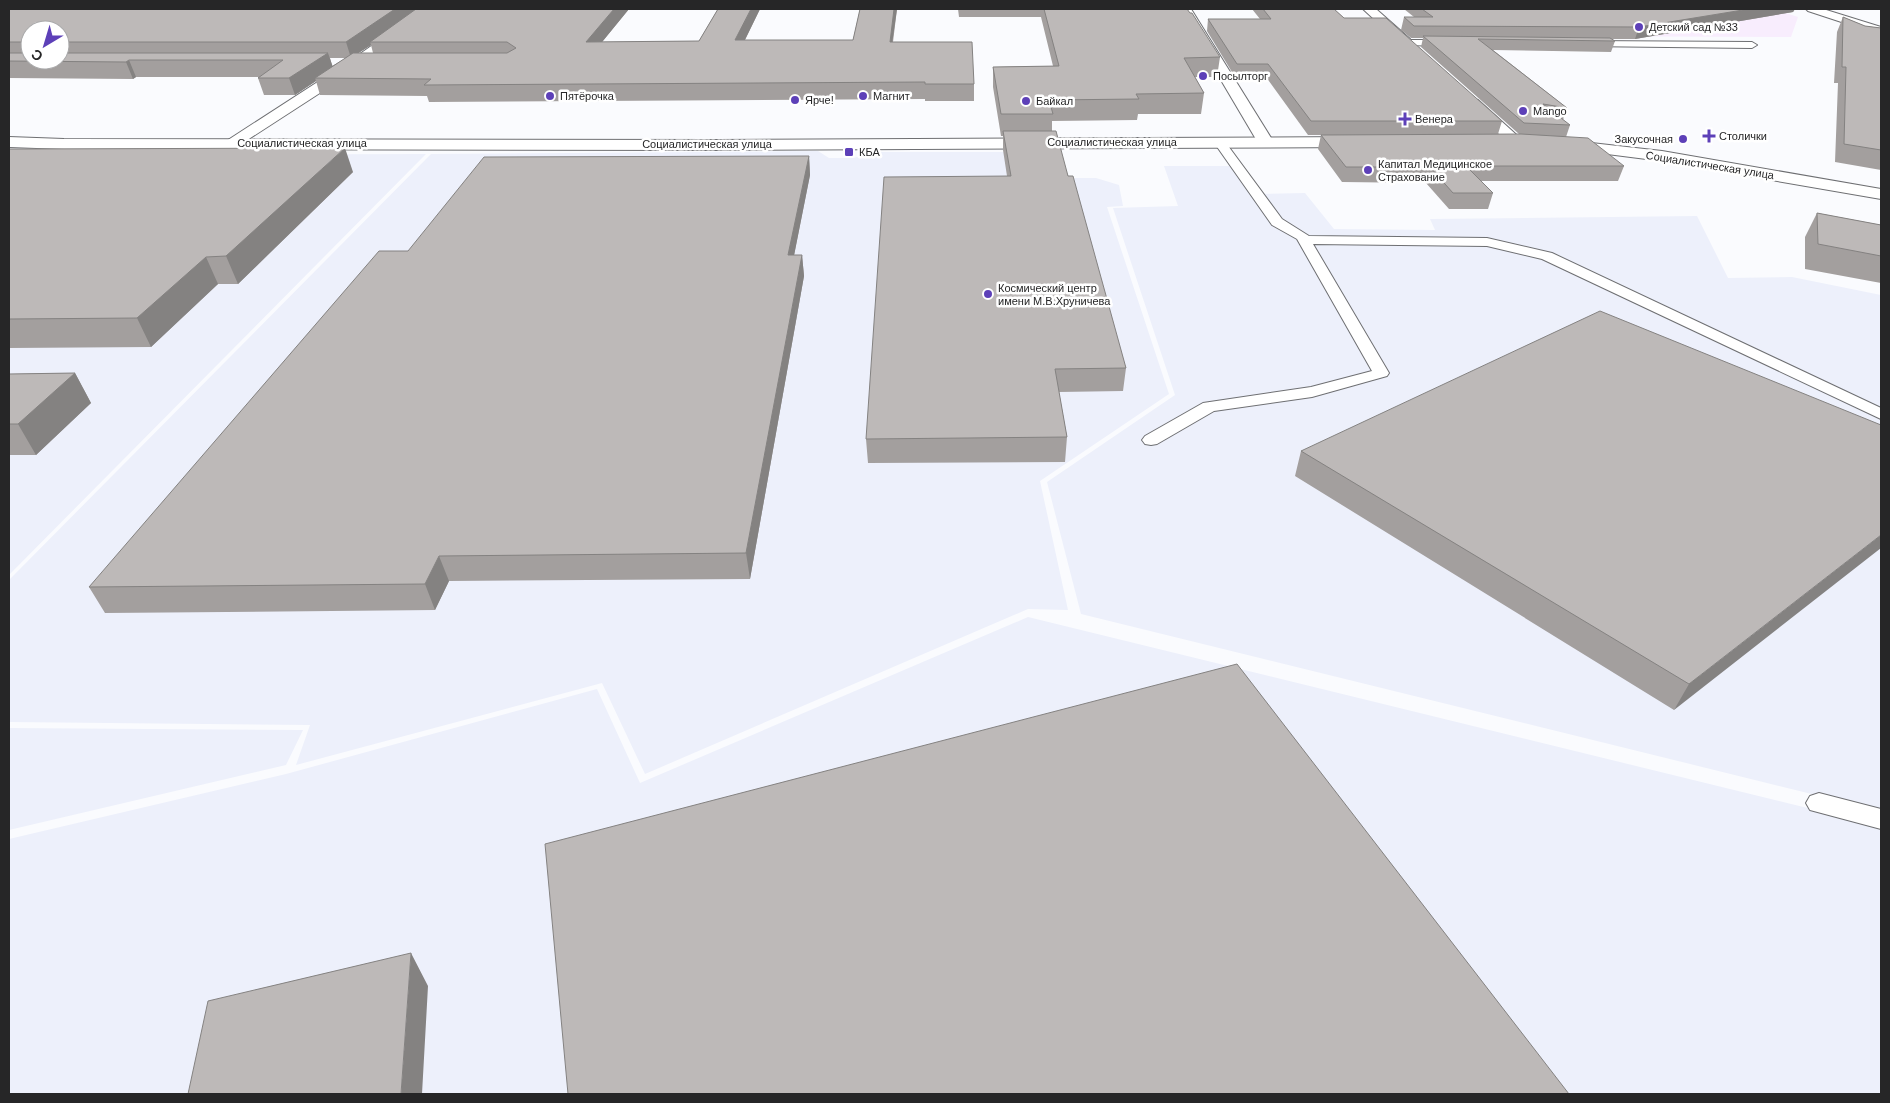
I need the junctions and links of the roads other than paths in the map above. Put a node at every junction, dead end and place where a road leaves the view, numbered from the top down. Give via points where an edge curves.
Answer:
1 (431, 9) edge
2 (1185, 9) edge
3 (1369, 9) edge
4 (1812, 9) edge
5 (1881, 31) edge
6 (1407, 43) junction
7 (1456, 43) edge
8 (1574, 44) edge
9 (1752, 45) dead end
10 (1419, 54) edge
11 (336, 64) edge
12 (355, 64) junction
13 (375, 64) edge
14 (1466, 97) edge
15 (1219, 141) junction
16 (1265, 141) junction
17 (9, 142) edge
18 (1371, 142) edge
19 (1497, 142) edge
20 (1516, 142) junction
21 (233, 143) junction
22 (1535, 143) edge
23 (1553, 144) edge
24 (1881, 194) edge
25 (1304, 240) junction
26 (1881, 414) edge
27 (1152, 440) dead end
28 (1819, 803) dead end
29 (1881, 819) edge

1 - 12 main road
2 - 16 main road
3 - 6 main road
4 - 5 main road
6 - 7 lane
6 - 10 main road
8 - 9 lane
11 - 12 main road
12 - 13 main road
12 - 21 main road
14 - 20 main road
15 - 16 main road, Социалистическая улица
15 - 21 main road, Социалистическая улица
15 - 25 lane via 1277,222
16 - 18 main road, Социалистическая улица
17 - 21 main road, Социалистическая улица
19 - 20 main road
20 - 22 main road
23 - 24 main road, Социалистическая улица via 1662,156
25 - 26 lane via 1487,242 1546,256
25 - 27 lane via 1381,373 1312,392 1209,407
28 - 29 lane

